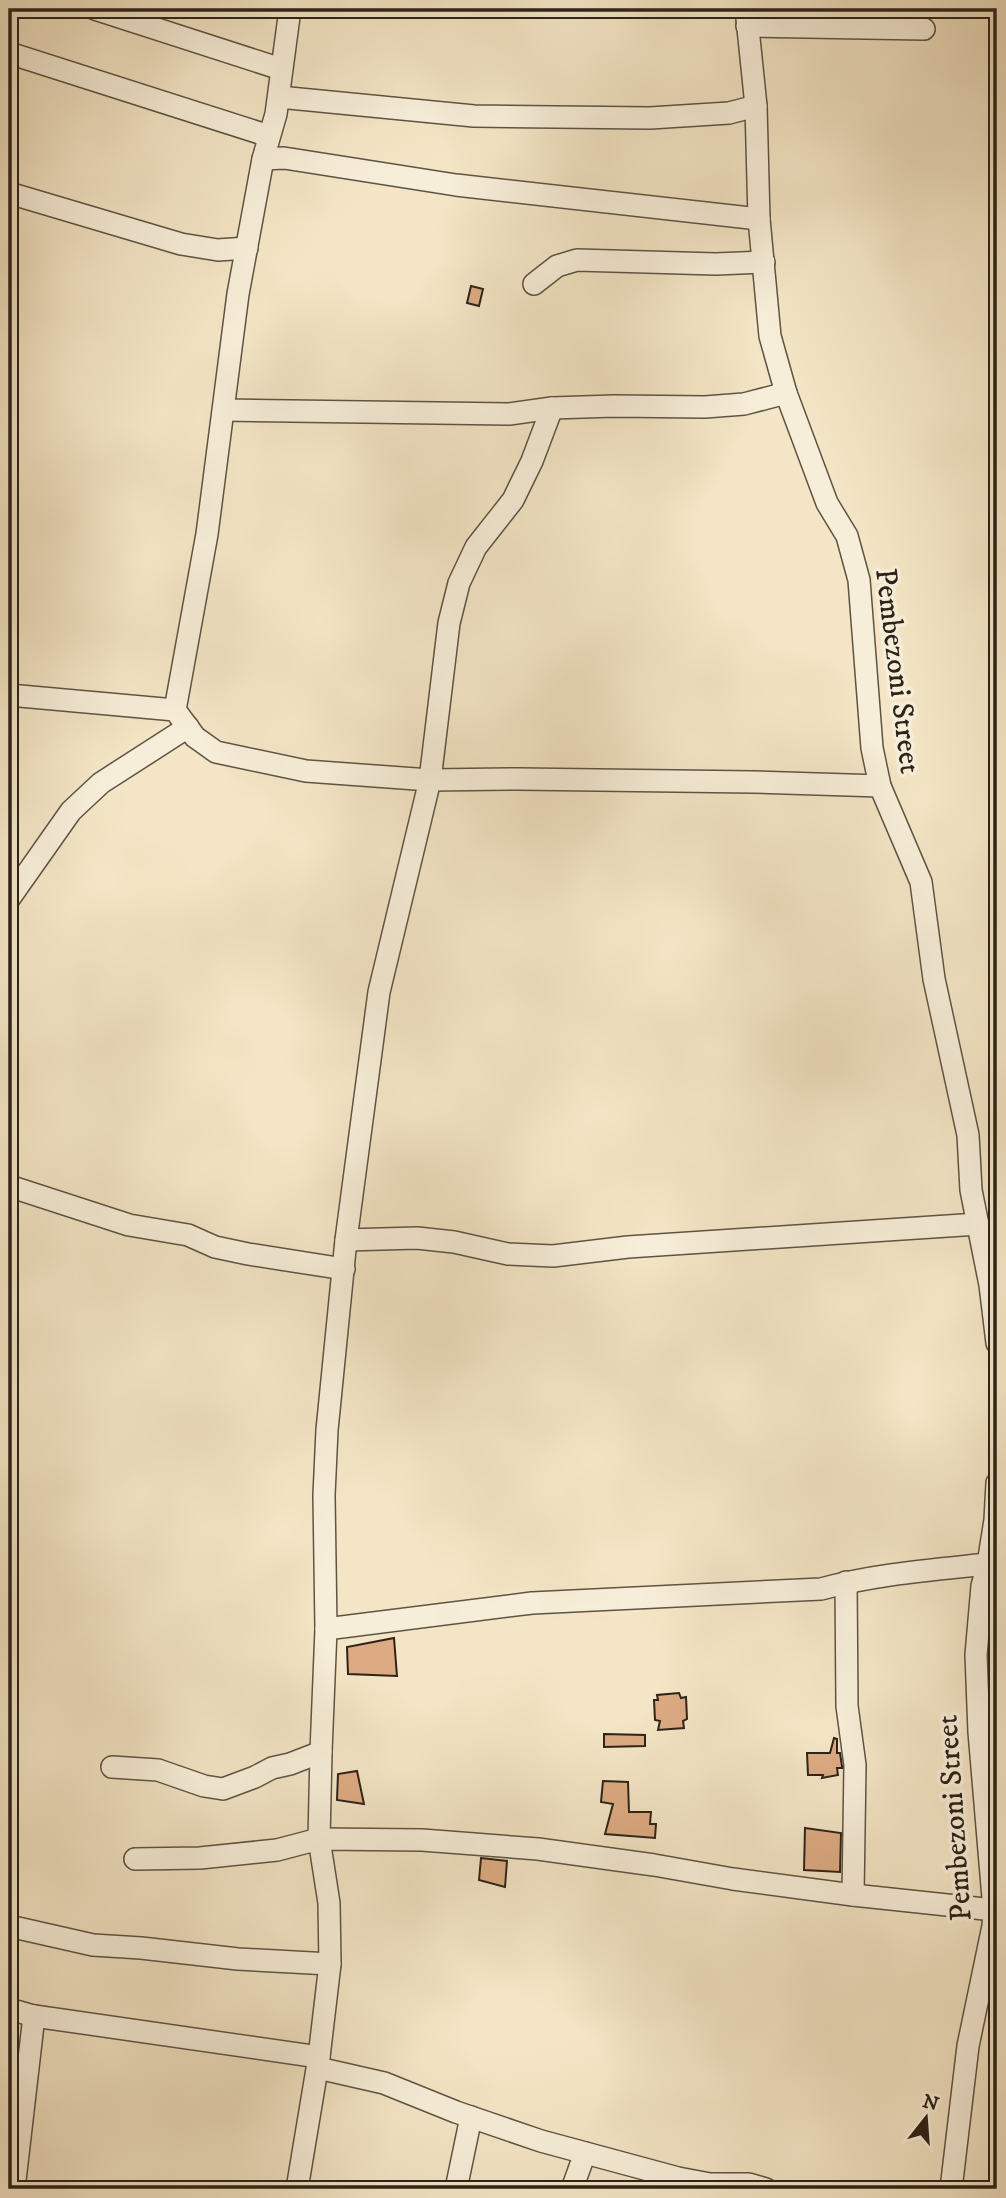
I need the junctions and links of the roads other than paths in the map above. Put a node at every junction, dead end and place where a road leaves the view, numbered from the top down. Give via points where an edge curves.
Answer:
1 (95, 9) edge
2 (290, 9) edge
3 (747, 18) edge
4 (924, 29) dead end
5 (9, 53) edge
6 (281, 69) junction
7 (279, 97) junction
8 (756, 106) junction
9 (269, 136) junction
10 (262, 159) junction
11 (9, 193) edge
12 (759, 219) junction
13 (247, 248) junction
14 (764, 262) junction
15 (534, 284) dead end
16 (786, 393) junction
17 (552, 408) junction
18 (224, 410) junction
19 (9, 695) edge
20 (175, 710) junction
21 (188, 727) junction
22 (430, 780) junction
23 (880, 786) junction
24 (9, 899) edge
25 (9, 1186) edge
26 (978, 1224) junction
27 (346, 1240) junction
28 (344, 1269) junction
29 (997, 1342) edge
30 (997, 1483) edge
31 (988, 1564) junction
32 (846, 1582) junction
33 (326, 1629) junction
34 (321, 1752) junction
35 (112, 1767) dead end
36 (320, 1839) junction
37 (135, 1859) dead end
38 (853, 1895) junction
39 (994, 1910) junction
40 (9, 1926) edge
41 (330, 1964) junction
42 (9, 2009) edge
43 (34, 2016) junction
44 (318, 2062) junction
45 (471, 2117) junction
46 (585, 2153) junction
47 (14, 2189) edge
48 (297, 2189) edge
49 (456, 2189) edge
50 (572, 2189) edge
51 (766, 2189) edge
52 (951, 2189) edge

1 - 6 street
2 - 6 street
3 - 4 street
3 - 8 street, Pembezoni Street
5 - 9 street
6 - 7 street
7 - 8 street via 474,116 650,118 729,113
7 - 9 street
8 - 12 street, Pembezoni Street
9 - 10 street
10 - 12 street
10 - 13 street
11 - 13 street via 181,244 218,250
12 - 14 street, Pembezoni Street
13 - 18 street
14 - 15 street via 577,260 557,266
14 - 16 street, Pembezoni Street via 770,336
16 - 17 street via 744,404 705,407
16 - 23 street, Pembezoni Street via 827,503 848,536 859,580 872,748
17 - 18 street via 509,414
17 - 22 street via 513,500 476,547 459,583 449,622
18 - 20 street
19 - 20 street
20 - 21 street
21 - 22 street via 216,752 306,771
21 - 24 street via 101,783 72,811
22 - 23 street
22 - 27 street via 379,992
23 - 26 street, Pembezoni Street via 921,882 934,979 968,1135
25 - 28 street via 129,1225 188,1235 215,1247
26 - 27 street via 553,1256 508,1254 417,1238
26 - 29 street, Pembezoni Street
27 - 28 street
28 - 33 street via 327,1430
30 - 31 street, Pembezoni Street
31 - 32 street
31 - 39 street, Pembezoni Street via 976,1655
32 - 33 street via 821,1589 532,1603
32 - 38 street via 847,1706 855,1765
33 - 34 street
34 - 35 street via 223,1789 158,1770
34 - 36 street
36 - 37 street via 277,1850
36 - 38 street via 422,1840 538,1849
36 - 41 street via 329,1903
38 - 39 street
39 - 52 street, Pembezoni Street via 968,2046
40 - 41 street via 93,1945
41 - 44 street
42 - 43 street
43 - 44 street
43 - 47 street
44 - 45 street
44 - 48 street
45 - 46 street
45 - 49 street
46 - 50 street
46 - 51 street via 678,2178

